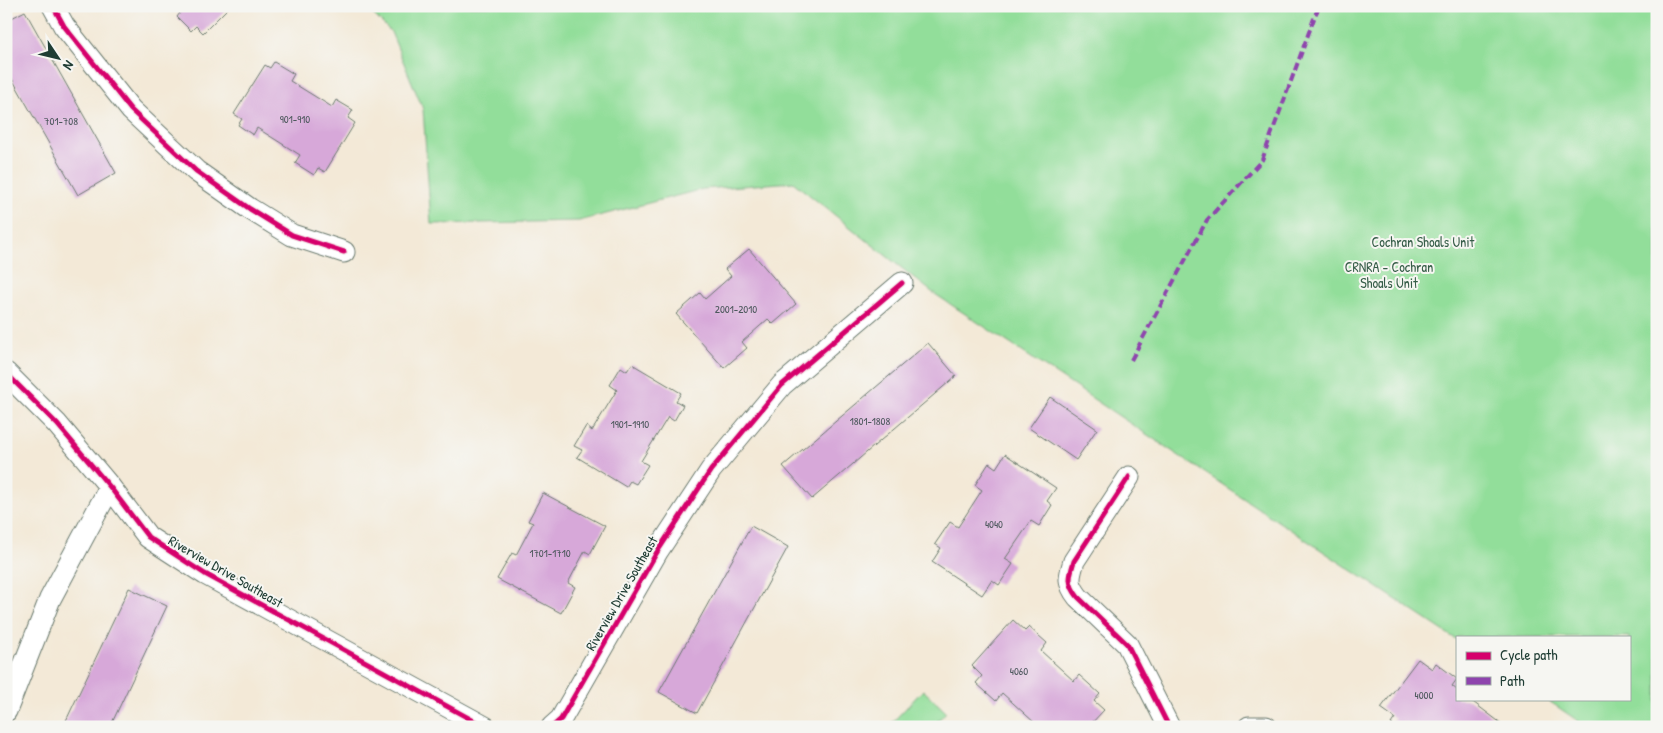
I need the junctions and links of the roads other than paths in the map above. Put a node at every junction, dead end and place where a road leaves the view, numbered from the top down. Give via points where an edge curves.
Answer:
1 (53, 6) edge
2 (344, 252) dead end
3 (902, 283) dead end
4 (6, 373) edge
5 (1129, 477) dead end
6 (110, 487) junction
7 (6, 711) edge
8 (485, 727) edge
9 (552, 727) edge
10 (1169, 727) edge
11 (1249, 727) edge
12 (1266, 727) edge

1 - 2 street via 64,26 132,110 196,172 292,235
3 - 9 street, Riverview Drive Southeast via 782,385 711,470 657,552 561,719
4 - 6 street, Riverview Drive Southeast via 57,424
5 - 10 street via 1074,561 1069,577 1071,588 1078,597 1127,644
6 - 7 street via 50,599
6 - 8 street, Riverview Drive Southeast via 148,537 205,574
11 - 12 street

